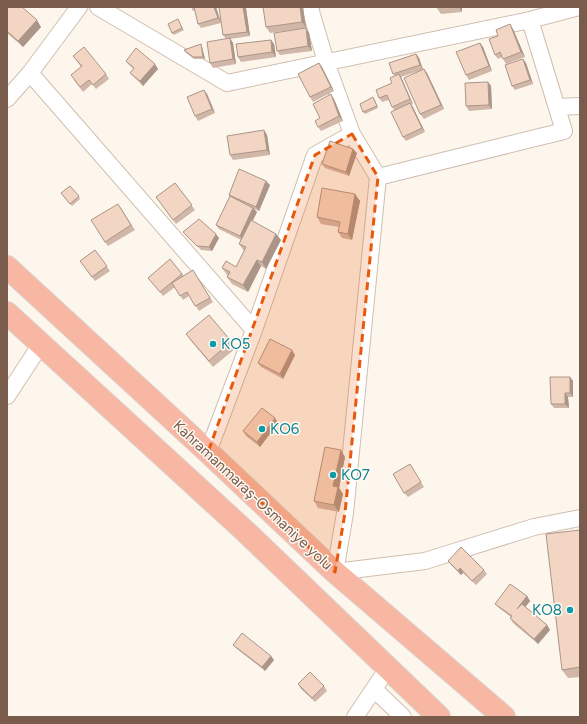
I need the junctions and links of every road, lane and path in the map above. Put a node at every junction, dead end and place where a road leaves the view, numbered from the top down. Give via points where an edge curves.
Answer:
1 (79, 7) edge
2 (98, 7) edge
3 (310, 7) edge
4 (579, 7) edge
5 (530, 20) junction
6 (326, 62) junction
7 (30, 73) junction
8 (7, 99) edge
9 (580, 106) edge
10 (558, 107) junction
11 (352, 134) junction
12 (378, 177) junction
13 (7, 267) edge
14 (7, 313) edge
15 (254, 330) junction
16 (41, 344) junction
17 (7, 396) edge
18 (208, 452) junction
19 (580, 518) edge
20 (335, 572) junction
21 (388, 668) junction
22 (374, 689) junction
23 (355, 717) edge
24 (403, 717) edge
25 (440, 717) edge
26 (504, 717) edge

1 - 7 street
2 - 6 street via 227,83
3 - 6 street
4 - 5 street
5 - 6 street
5 - 10 street
6 - 11 street
7 - 8 street
7 - 15 street
9 - 10 street
10 - 12 street via 564,131
11 - 12 street
11 - 15 street via 315,155
12 - 20 street via 345,513
13 - 18 highway, Kahramanmaraş-Osmaniye yolu
14 - 16 highway
15 - 18 street
16 - 17 street
16 - 21 highway via 246,532
18 - 20 highway, Kahramanmaraş-Osmaniye yolu
19 - 20 street via 534,527 425,562
20 - 26 highway, Kahramanmaraş-Osmaniye yolu
21 - 22 street
21 - 25 highway
22 - 23 street
22 - 24 street

